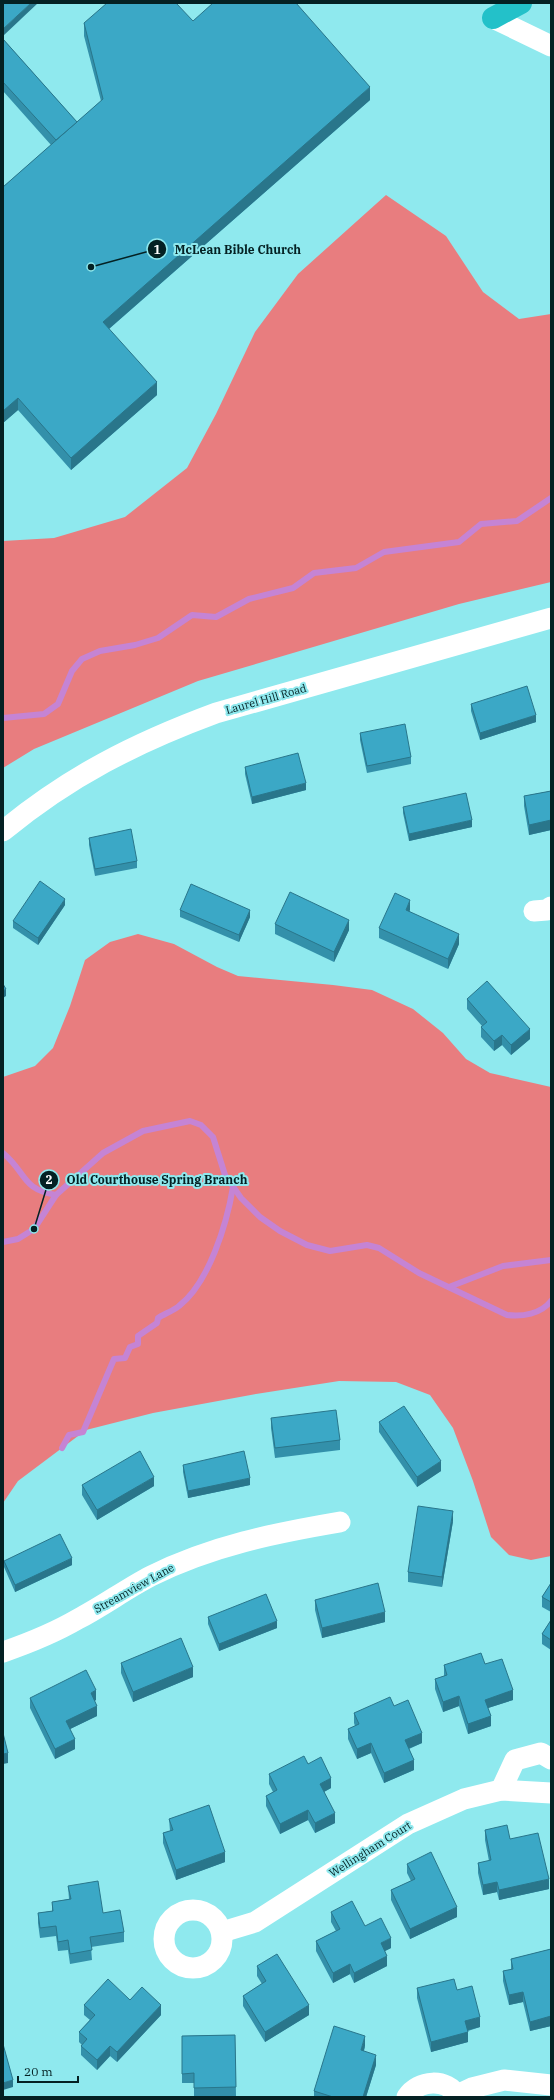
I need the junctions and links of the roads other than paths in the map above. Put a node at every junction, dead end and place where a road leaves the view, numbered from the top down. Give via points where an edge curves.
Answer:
1 (521, 3) edge
2 (493, 18) joint
3 (551, 46) edge
4 (551, 618) edge
5 (3, 831) edge
6 (340, 1522) dead end
7 (3, 1652) edge
8 (551, 1759) edge
9 (501, 1790) junction
10 (551, 1792) edge
11 (222, 1932) dead end
12 (551, 2085) edge
13 (457, 2096) edge
14 (407, 2097) edge

1 - 2 highway
2 - 3 street
4 - 5 street, Laurel Hill Road via 216,713 163,732 85,772
6 - 7 street, Streamview Lane via 281,1532 219,1548 185,1561 151,1577 78,1620
8 - 9 street via 541,1753 515,1760
9 - 10 street, Wellingham Court
9 - 11 street, Wellingham Court via 464,1799 408,1824 255,1922
12 - 13 street via 504,2080 472,2088
13 - 14 street via 444,2085 426,2082 411,2090

